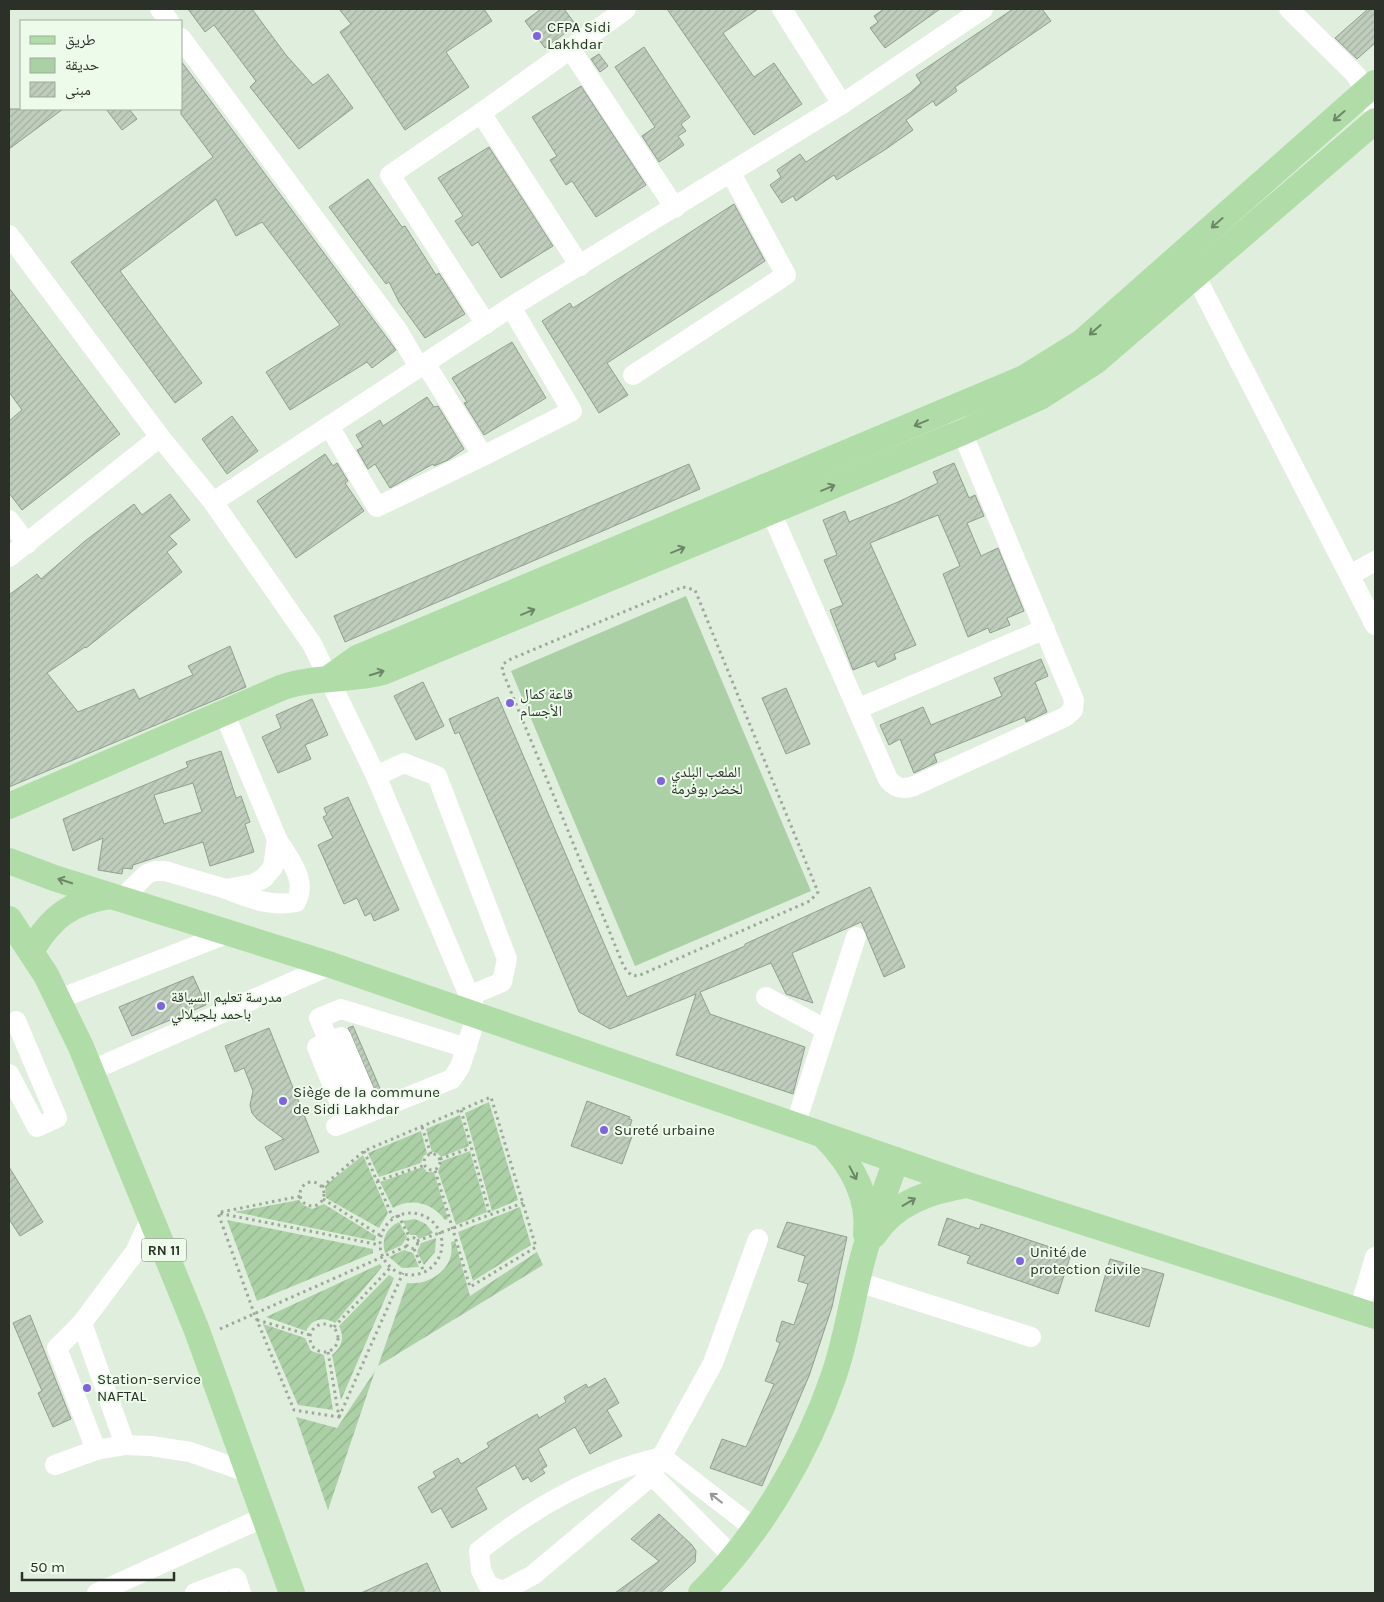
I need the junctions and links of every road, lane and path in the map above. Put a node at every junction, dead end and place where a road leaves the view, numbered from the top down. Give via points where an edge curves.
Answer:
1 (160, 9) edge
2 (626, 9) edge
3 (782, 9) edge
4 (983, 9) edge
5 (1289, 9) edge
6 (168, 20) edge
7 (182, 39) edge
8 (571, 50) junction
9 (1372, 95) edge
10 (842, 104) junction
11 (481, 113) junction
12 (1375, 121) edge
13 (731, 173) junction
14 (675, 208) junction
15 (9, 235) edge
16 (580, 266) junction
17 (1196, 277) junction
18 (511, 307) junction
19 (486, 324) junction
20 (422, 365) junction
21 (633, 375) dead end
22 (958, 421) junction
23 (329, 426) junction
24 (160, 437) junction
25 (483, 456) junction
26 (213, 502) junction
27 (771, 512) junction
28 (9, 520) edge
29 (27, 544) junction
30 (9, 557) edge
31 (1375, 562) edge
32 (1350, 575) junction
33 (1375, 625) edge
34 (1045, 629) junction
35 (329, 678) junction
36 (857, 709) junction
37 (224, 713) junction
38 (376, 776) junction
39 (9, 806) edge
40 (277, 839) junction
41 (9, 861) edge
42 (226, 889) junction
43 (116, 897) junction
44 (9, 920) edge
45 (232, 932) junction
46 (856, 937) dead end
47 (31, 951) junction
48 (331, 965) junction
49 (644, 974) joint
50 (766, 997) dead end
51 (58, 999) junction
52 (473, 1005) junction
53 (11, 1019) edge
54 (825, 1029) junction
55 (329, 1042) junction
56 (467, 1048) junction
57 (90, 1070) junction
58 (9, 1074) edge
59 (357, 1108) junction
60 (461, 1110) junction
61 (336, 1126) dead end
62 (795, 1126) junction
63 (422, 1127) junction
64 (823, 1136) junction
65 (471, 1148) junction
66 (364, 1151) junction
67 (431, 1154) junction
68 (440, 1159) junction
69 (896, 1160) junction
70 (425, 1165) junction
71 (435, 1170) junction
72 (377, 1181) junction
73 (968, 1185) junction
74 (322, 1187) junction
75 (301, 1196) junction
76 (323, 1199) junction
77 (523, 1203) junction
78 (218, 1213) junction
79 (398, 1215) junction
80 (490, 1215) junction
81 (151, 1218) junction
82 (393, 1218) junction
83 (454, 1229) junction
84 (441, 1234) junction
85 (381, 1236) junction
86 (410, 1238) junction
87 (758, 1239) dead end
88 (417, 1241) junction
89 (380, 1245) junction
90 (407, 1246) junction
91 (414, 1249) junction
92 (865, 1250) junction
93 (383, 1256) junction
94 (1375, 1258) edge
95 (390, 1267) junction
96 (424, 1272) junction
97 (403, 1273) junction
98 (858, 1282) junction
99 (1367, 1313) edge
100 (254, 1314) junction
101 (257, 1320) junction
102 (82, 1322) junction
103 (334, 1328) junction
104 (310, 1335) junction
105 (1031, 1337) dead end
106 (199, 1338) junction
107 (328, 1352) junction
108 (339, 1417) junction
109 (126, 1445) junction
110 (96, 1450) junction
111 (662, 1457) junction
112 (55, 1465) dead end
113 (645, 1469) junction
114 (247, 1472) junction
115 (264, 1517) junction
116 (754, 1528) junction
117 (733, 1557) junction
118 (106, 1591) edge
119 (195, 1593) edge
120 (241, 1593) edge
121 (292, 1593) edge
122 (701, 1593) edge

1 - 6 street
2 - 8 street
3 - 10 street
4 - 10 street
5 - 9 street
7 - 20 street
8 - 11 street
8 - 14 street
9 -> 22 main road via 1082,342
10 - 13 street
11 - 16 street
11 - 19 street via 390,174
12 - 17 main road
13 - 14 street
13 - 21 street via 786,275
14 - 16 street
15 - 24 street
16 - 18 street
17 - 22 main road via 1078,374 1040,397
17 - 32 street
18 - 19 street
18 - 25 street via 572,411
19 - 20 street
20 - 23 street
20 - 25 street
27 -> 22 main road
22 - 34 street
22 -> 35 main road via 357,658
23 - 25 street via 377,507
23 - 26 street
24 - 26 street
24 - 29 street
26 - 35 street via 312,644
35 -> 27 main road via 348,679 384,672
27 - 36 street
28 - 29 street
29 - 30 street
31 - 32 street
32 - 33 street
34 - 36 street
34 - 36 street via 1074,700 1073,710 1065,717 914,786 903,789 888,779
35 - 37 main road via 290,685
35 - 38 street
37 - 39 main road
37 - 40 street
38 - 52 street
38 - 52 street via 404,764 437,776 507,959 502,982
40 - 42 street via 273,867 264,878 253,884
40 - 42 street via 300,876 301,893 296,902 262,903
43 -> 41 main road
42 - 43 street via 155,871
43 - 45 main road
43 - 47 main road via 91,899 72,907 55,918
44 - 47 main road, RN 11
45 - 48 main road
45 - 51 street
46 - 54 street
47 - 51 main road, RN 11
48 - 52 main road
48 - 57 street
49 - 49 path via 810,901 818,892 694,590 683,587 511,659 502,670 624,968 631,975
50 - 54 street
51 - 57 main road, RN 11
52 - 56 street
52 - 62 main road
53 - 58 street via 57,1118 37,1127
54 - 62 street
55 - 56 street via 319,1018 341,1009
55 - 59 street via 341,1036 366,1096
55 - 59 street via 316,1047 341,1106
56 - 59 street via 452,1079
57 - 81 main road, RN 11
59 - 61 street
60 - 63 path
60 - 65 path
60 - 77 path via 491,1097
62 - 64 main road
63 - 66 path
63 - 67 path
64 - 69 main road
64 -> 92 main road via 842,1154 861,1191 867,1225
65 - 68 path
65 - 80 path
66 - 72 path
66 - 74 path
67 - 68 path
67 - 70 path via 425,1159
68 - 71 path
69 - 73 main road
69 - 92 main road
70 - 71 path
70 - 72 path
71 - 83 path
72 - 82 path
92 -> 73 main road via 878,1228 896,1210 918,1197
73 - 99 main road
74 - 75 path via 314,1182 307,1184
74 - 76 path
75 - 76 path via 304,1203 311,1206
75 - 78 path
76 - 85 path
77 - 80 path
77 - 83 path via 536,1247 470,1287
78 - 89 path
78 - 100 path
79 - 82 path
79 - 84 path via 422,1214 436,1224
79 - 86 path
80 - 83 path
81 - 102 street via 135,1252
81 - 106 main road, RN 11
82 - 85 path
83 - 84 path
84 - 88 path
84 - 96 path via 441,1254
85 - 89 path
86 - 88 path
86 - 90 path
87 - 111 street via 713,1363
88 - 91 path
89 - 93 path
90 - 91 path
90 - 93 path
91 - 96 path
92 - 98 main road
93 - 95 path
93 - 100 path
94 - 99 street
95 - 97 path
95 - 103 path
96 - 97 path
97 - 108 path
98 - 105 street
98 - 116 main road via 834,1375 814,1423 783,1483
100 - 101 path
100 - 106 path
101 - 104 path
101 - 108 path via 294,1410
102 - 109 street
102 - 110 street via 57,1348
103 - 104 path via 321,1324
103 - 107 path via 338,1332 338,1341
104 - 107 path via 313,1347 320,1352
106 - 114 main road, RN 11
107 - 108 path
109 - 110 street
109 - 114 street via 190,1452
110 - 112 street
111 - 113 street
116 -> 111 street
113 - 113 street via 533,1575 504,1592 488,1585 481,1570 479,1551 498,1536 569,1491
113 - 117 street
114 - 115 main road, RN 11
115 - 118 street
115 - 121 main road, RN 11
116 - 117 main road
117 - 122 main road
119 - 120 street via 236,1578

